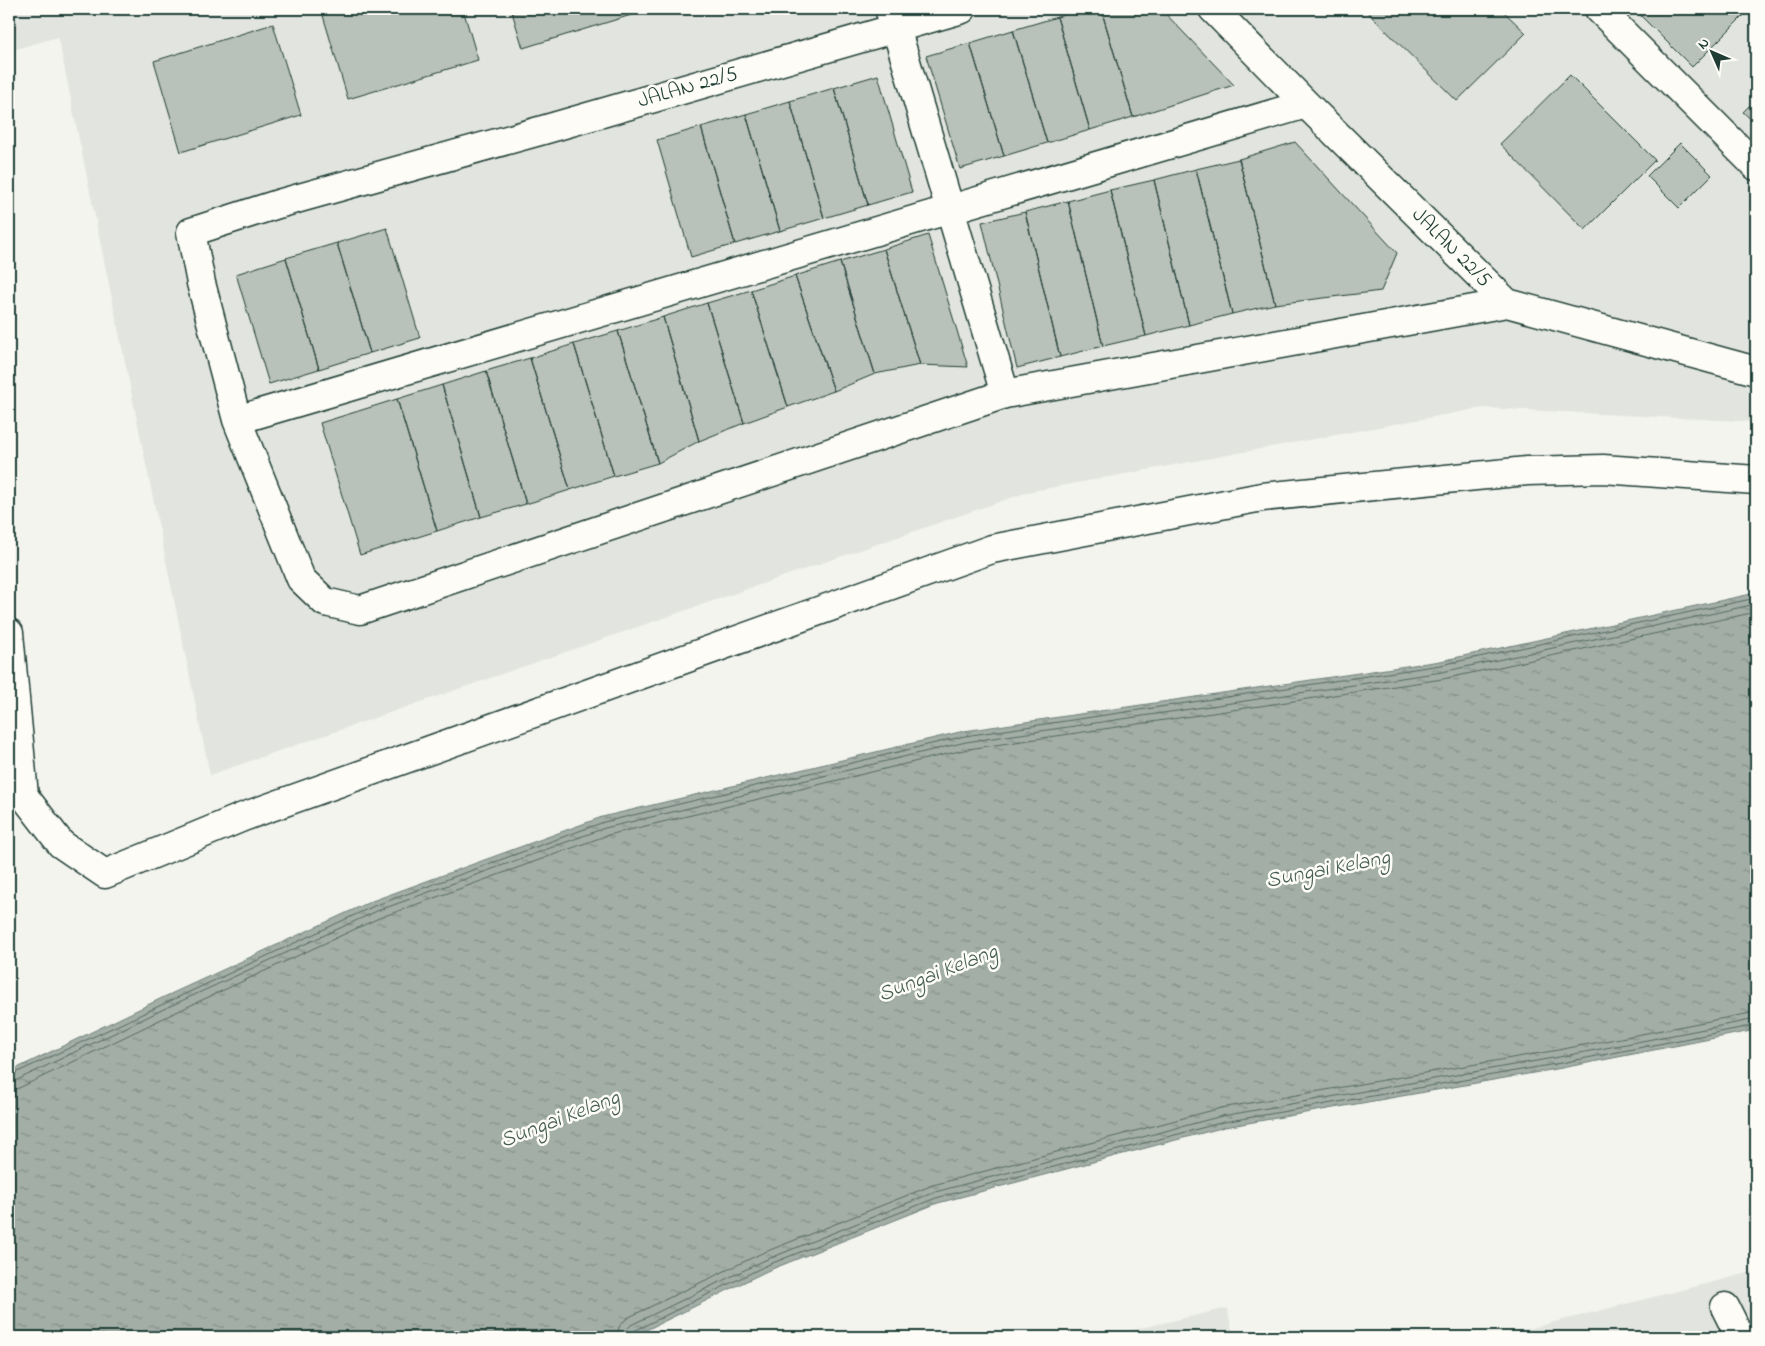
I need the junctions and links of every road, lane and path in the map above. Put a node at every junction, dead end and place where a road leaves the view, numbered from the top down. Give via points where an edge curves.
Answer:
1 (962, 9) edge
2 (1213, 9) edge
3 (1599, 9) edge
4 (893, 19) edge
5 (1306, 104) junction
6 (1756, 166) edge
7 (950, 209) junction
8 (1507, 303) junction
9 (1756, 371) edge
10 (1005, 394) junction
11 (237, 420) junction
12 (1756, 480) edge
13 (9, 633) edge
14 (1725, 1307) dead end
15 (1740, 1337) edge

1 - 4 lane, JALAN 22/5
2 - 5 lane, JALAN 22/5
3 - 6 lane
4 - 7 lane
4 - 11 lane, JALAN 22/5 via 414,167 278,204 191,232
5 - 7 lane
5 - 8 lane, JALAN 22/5
7 - 10 lane
7 - 11 lane
8 - 9 lane, JALAN 22/5
8 - 10 lane
10 - 11 lane via 360,610 325,602 302,579
12 - 13 lane via 1603,469 1527,471 1262,497 992,549 243,818 105,874 61,844 24,796
14 - 15 lane

